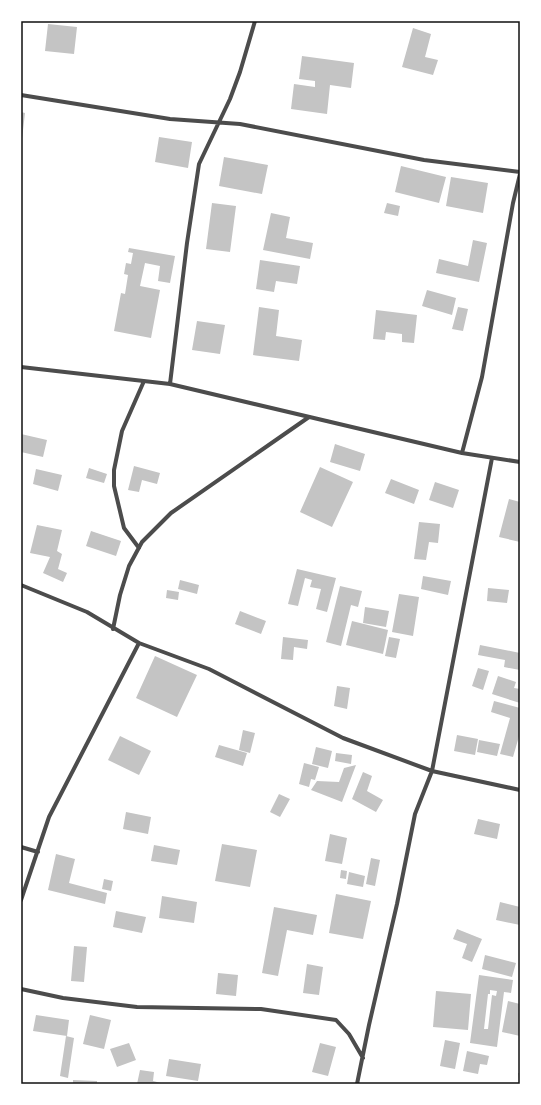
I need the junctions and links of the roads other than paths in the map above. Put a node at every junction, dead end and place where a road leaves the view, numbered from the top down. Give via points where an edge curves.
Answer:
1 (255, 21) edge
2 (21, 94) edge
3 (219, 122) junction
4 (520, 173) edge
5 (21, 367) edge
6 (144, 381) junction
7 (170, 384) junction
8 (309, 417) junction
9 (462, 453) junction
10 (492, 458) junction
11 (520, 462) edge
12 (139, 548) junction
13 (21, 585) edge
14 (113, 629) junction
15 (139, 643) junction
16 (432, 771) junction
17 (520, 790) edge
18 (21, 847) edge
19 (38, 852) junction
20 (21, 900) edge
21 (21, 989) edge
22 (363, 1058) junction
23 (357, 1084) edge

1 - 3 street via 240,72
2 - 3 street via 170,119
3 - 4 street via 302,135 424,160
3 - 7 street via 199,164
4 - 9 street via 482,377
5 - 6 street
6 - 7 street
6 - 12 street via 122,431 114,470 114,486 124,528
7 - 8 street
8 - 9 street
8 - 12 street via 172,513
9 - 10 street
10 - 11 street
10 - 16 street
12 - 14 street via 129,566
13 - 14 street via 87,612
14 - 15 street
15 - 16 street via 209,669 344,738
15 - 19 street via 49,817
16 - 17 street
16 - 22 street via 415,814
18 - 19 street
19 - 20 street
21 - 22 street via 63,998 137,1006 261,1009 336,1020 349,1034
22 - 23 street

